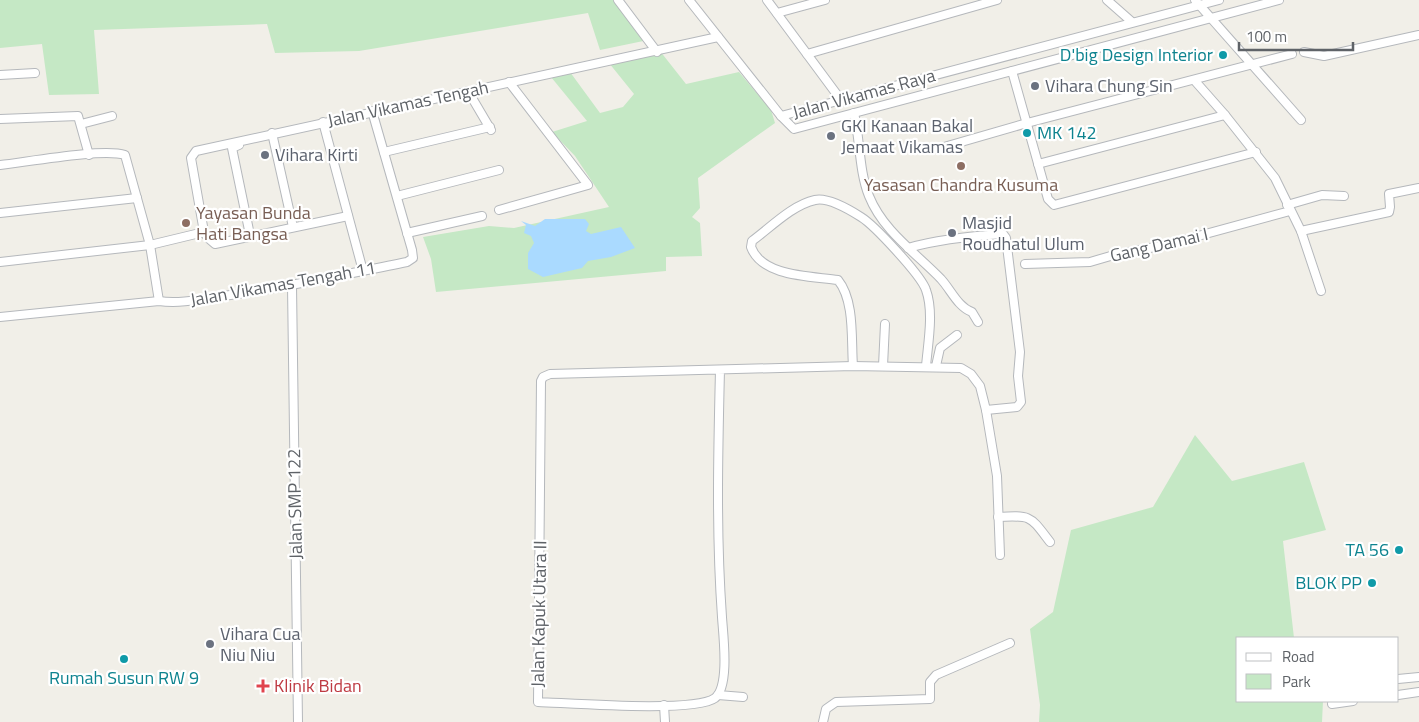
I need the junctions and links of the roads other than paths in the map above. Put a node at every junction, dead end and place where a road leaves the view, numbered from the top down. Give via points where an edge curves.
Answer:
1 (618, 0) edge
2 (689, 0) edge
3 (768, 0) edge
4 (825, 0) edge
5 (997, 0) edge
6 (1107, 0) edge
7 (1219, 0) edge
8 (1279, 0) edge
9 (1200, 4) edge
10 (777, 13) junction
11 (1211, 18) junction
12 (1132, 22) junction
13 (1419, 35) edge
14 (718, 37) junction
15 (657, 52) junction
16 (1304, 52) dead end
17 (807, 54) junction
18 (1292, 54) dead end
19 (1254, 65) junction
20 (1012, 71) junction
21 (35, 73) dead end
22 (0, 75) edge
23 (1194, 81) junction
24 (509, 82) junction
25 (468, 91) junction
26 (841, 100) junction
27 (372, 112) junction
28 (854, 113) junction
29 (1225, 115) junction
30 (112, 116) dead end
31 (782, 118) junction
32 (0, 119) edge
33 (1301, 120) dead end
34 (323, 122) junction
35 (1027, 123) junction
36 (81, 124) junction
37 (272, 133) junction
38 (243, 144) dead end
39 (937, 149) dead end
40 (384, 152) junction
41 (1256, 152) junction
42 (89, 155) junction
43 (0, 164) edge
44 (1038, 164) junction
45 (499, 170) dead end
46 (1419, 188) edge
47 (396, 196) junction
48 (1344, 196) dead end
49 (137, 198) junction
50 (1289, 208) junction
51 (499, 210) dead end
52 (0, 213) edge
53 (348, 216) junction
54 (482, 216) dead end
55 (293, 227) junction
56 (1301, 231) junction
57 (204, 232) junction
58 (407, 234) junction
59 (250, 236) junction
60 (150, 245) junction
61 (908, 248) junction
62 (0, 262) edge
63 (1025, 264) dead end
64 (363, 271) junction
65 (292, 286) junction
66 (1321, 291) dead end
67 (159, 301) junction
68 (0, 317) edge
69 (978, 322) dead end
70 (885, 324) dead end
71 (958, 335) dead end
72 (853, 366) junction
73 (883, 366) junction
74 (926, 366) junction
75 (936, 366) junction
76 (720, 370) junction
77 (986, 410) junction
78 (998, 517) junction
79 (1050, 542) dead end
80 (1000, 555) dead end
81 (1010, 642) dead end
82 (1419, 676) edge
83 (1399, 679) edge
84 (1419, 692) edge
85 (718, 695) junction
86 (1399, 695) edge
87 (743, 697) dead end
88 (1346, 702) edge
89 (1332, 704) dead end
90 (664, 709) junction
91 (823, 720) edge
92 (298, 722) edge
93 (664, 722) edge

1 - 15 street
2 - 14 street
3 - 10 street
4 - 10 street
5 - 17 street
6 - 12 street
7 - 9 street, Jalan Vikamas Raya
8 - 11 street, Jalan Vikamas Raya
9 - 11 street
9 - 12 street, Jalan Vikamas Raya
10 - 17 street
11 - 19 street
11 - 20 street, Jalan Vikamas Raya
12 - 26 street, Jalan Vikamas Raya
13 - 16 street via 1324,56
14 - 15 street, Jalan Vikamas Tengah
14 - 31 street
15 - 24 street, Jalan Vikamas Tengah
17 - 26 street
18 - 19 street
19 - 23 street
19 - 33 street
20 - 28 street, Jalan Vikamas Raya
20 - 35 street
21 - 22 street
23 - 29 street
23 - 35 street
24 - 25 street, Jalan Vikamas Tengah
24 - 51 street via 588,185
25 - 27 street, Jalan Vikamas Tengah
25 - 40 street via 491,129
26 - 31 street, Jalan Vikamas Raya
27 - 34 street, Jalan Vikamas Tengah
27 - 40 street, Jalan Vikamas Tengah 11
28 - 31 street, Jalan Vikamas Raya via 794,129
28 - 61 street via 869,195 889,228
29 - 41 street
29 - 44 street
30 - 36 street
32 - 36 street via 75,115
34 - 37 street, Jalan Vikamas Tengah
34 - 53 street
35 - 39 street
35 - 44 street
36 - 42 street
37 - 55 street
37 - 57 street, Jalan Vikamas Tengah via 193,154 191,158
38 - 59 street via 232,148
40 - 47 street, Jalan Vikamas Tengah 11
41 - 44 street via 1057,204 1051,204 1048,199
41 - 50 street via 1275,178
42 - 43 street
42 - 49 street via 125,155
45 - 47 street
46 - 56 street via 1389,194 1388,212
47 - 58 street, Jalan Vikamas Tengah 11
48 - 50 street, Gang Damai I via 1322,195
49 - 52 street
49 - 60 street
50 - 56 street
50 - 63 street, Gang Damai I via 1165,245 1090,262
53 - 55 street
53 - 64 street
54 - 58 street
55 - 59 street
56 - 66 street
57 - 59 street via 216,244
57 - 60 street
58 - 64 street, Jalan Vikamas Tengah 11 via 413,258
60 - 62 street
60 - 67 street
61 - 69 street via 941,279
61 - 77 street via 964,237 1004,234 1006,238 1020,352 1021,402 1017,407
64 - 65 street, Jalan Vikamas Tengah 11
65 - 67 street, Jalan Vikamas Tengah 11 via 173,303
65 - 92 street, Jalan SMP 122
67 - 68 street, Jalan Vikamas Tengah 11
70 - 73 street
71 - 75 street via 940,348
72 - 73 street, Jalan Kapuk Utara II
72 - 74 street via 849,310 838,280 772,268 751,247 752,242 796,208 816,199 824,199 862,217 914,270 927,293
72 - 76 street, Jalan Kapuk Utara II
73 - 74 street, Jalan Kapuk Utara II
74 - 75 street, Jalan Kapuk Utara II
75 - 77 street, Jalan Kapuk Utara II via 955,367 971,374 980,386
76 - 85 street via 718,554 724,655 723,683
76 - 90 street, Jalan Kapuk Utara II via 550,374 541,381 538,702
77 - 78 street via 997,476
78 - 79 street via 1029,517
78 - 80 street
81 - 91 street via 936,675 930,682 930,699 836,702 826,709
82 - 83 street
84 - 86 street
85 - 87 street
85 - 90 street, Jalan Kapuk Utara II via 711,700
88 - 89 street
90 - 93 street

